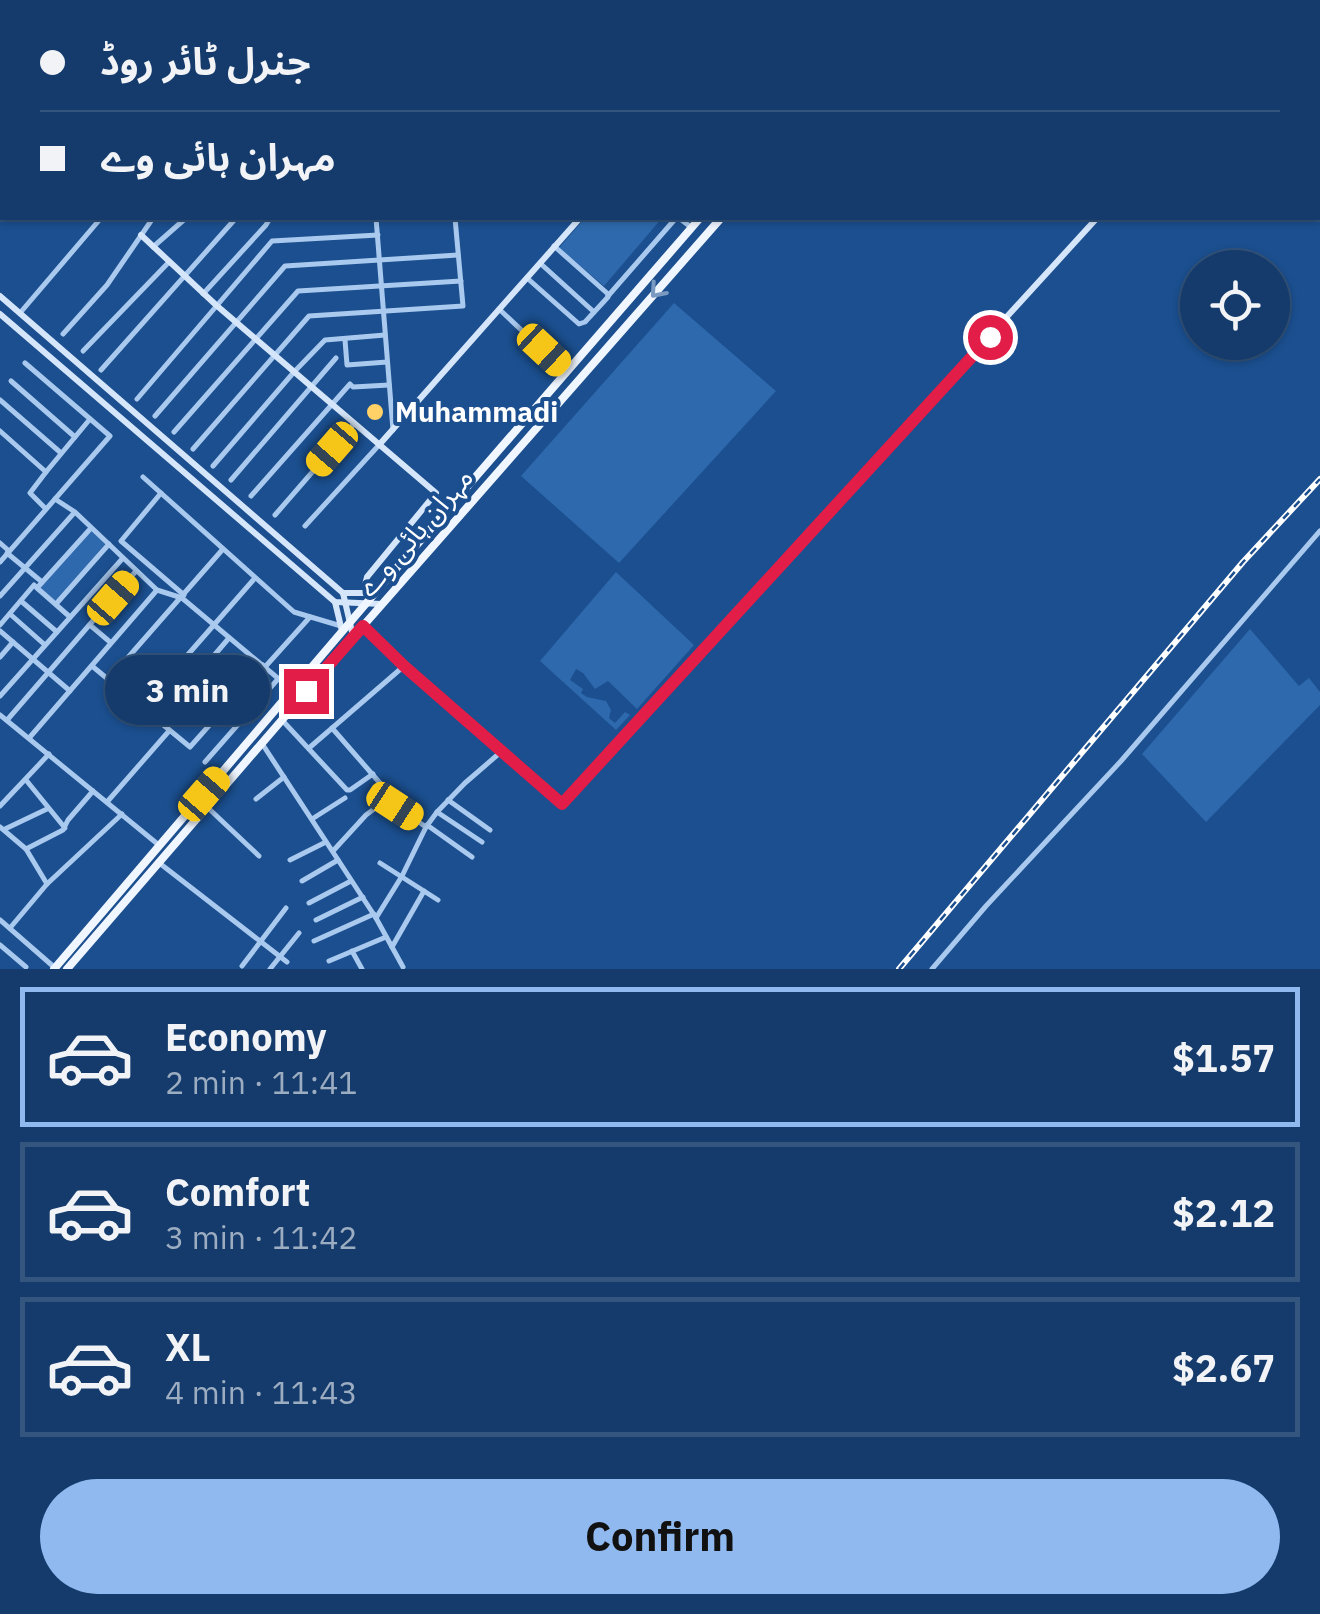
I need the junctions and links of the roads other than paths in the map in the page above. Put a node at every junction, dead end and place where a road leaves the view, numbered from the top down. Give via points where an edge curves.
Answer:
1 (99, 220) edge
2 (152, 220) edge
3 (184, 220) edge
4 (234, 220) edge
5 (269, 220) edge
6 (379, 220) edge
7 (455, 220) edge
8 (578, 220) edge
9 (676, 220) edge
10 (681, 220) edge
11 (698, 220) edge
12 (719, 220) edge
13 (1095, 220) edge
14 (692, 228) junction
15 (141, 235) junction
16 (378, 235) junction
17 (554, 246) junction
18 (154, 247) junction
19 (458, 255) junction
20 (380, 260) junction
21 (169, 262) junction
22 (540, 263) junction
23 (184, 276) junction
24 (527, 278) junction
25 (461, 281) junction
26 (382, 286) junction
27 (203, 294) junction
28 (0, 296) edge
29 (608, 296) junction
30 (216, 305) junction
31 (499, 309) junction
32 (384, 312) junction
33 (594, 312) junction
34 (20, 313) junction
35 (0, 314) edge
36 (236, 322) junction
37 (63, 334) dead end
38 (385, 335) junction
39 (256, 339) junction
40 (345, 340) junction
41 (83, 351) dead end
42 (275, 356) junction
43 (336, 358) dead end
44 (387, 362) junction
45 (26, 363) dead end
46 (102, 370) dead end
47 (294, 372) junction
48 (566, 372) junction
49 (10, 381) dead end
50 (389, 385) junction
51 (311, 387) junction
52 (137, 398) dead end
53 (0, 400) edge
54 (332, 406) junction
55 (155, 416) dead end
56 (90, 419) junction
57 (354, 424) junction
58 (392, 430) junction
59 (0, 431) edge
60 (174, 432) dead end
61 (75, 437) junction
62 (380, 444) junction
63 (193, 449) dead end
64 (61, 453) junction
65 (213, 466) dead end
66 (46, 472) junction
67 (143, 477) dead end
68 (232, 480) dead end
69 (161, 494) junction
70 (252, 496) dead end
71 (55, 498) junction
72 (46, 509) junction
73 (74, 512) junction
74 (274, 515) dead end
75 (304, 526) dead end
76 (91, 528) junction
77 (1320, 530) edge
78 (0, 544) edge
79 (109, 544) junction
80 (224, 549) junction
81 (8, 552) junction
82 (124, 558) junction
83 (0, 562) edge
84 (25, 568) junction
85 (136, 572) junction
86 (255, 578) junction
87 (40, 585) junction
88 (157, 590) junction
89 (342, 592) junction
90 (375, 593) junction
91 (0, 596) edge
92 (183, 596) junction
93 (20, 600) junction
94 (335, 602) junction
95 (345, 602) junction
96 (56, 604) junction
97 (366, 604) junction
98 (382, 604) junction
99 (9, 614) junction
100 (70, 617) junction
101 (310, 618) junction
102 (90, 625) junction
103 (214, 625) junction
104 (363, 626) junction
105 (344, 627) junction
106 (0, 628) edge
107 (57, 632) junction
108 (354, 636) junction
109 (229, 638) junction
110 (13, 642) junction
111 (111, 643) junction
112 (45, 646) junction
113 (0, 657) edge
114 (33, 660) junction
115 (183, 660) junction
116 (92, 666) junction
117 (264, 666) junction
118 (404, 666) junction
119 (48, 672) junction
120 (199, 673) junction
121 (109, 679) junction
122 (278, 679) junction
123 (292, 690) junction
124 (70, 691) junction
125 (0, 696) edge
126 (232, 700) junction
127 (142, 708) junction
128 (0, 715) edge
129 (8, 719) junction
130 (282, 719) junction
131 (332, 728) junction
132 (169, 731) junction
133 (30, 737) junction
134 (261, 742) junction
135 (309, 748) junction
136 (502, 752) junction
137 (49, 754) junction
138 (205, 762) dead end
139 (373, 774) junction
140 (284, 777) junction
141 (25, 779) junction
142 (93, 790) junction
143 (344, 798) dead end
144 (256, 800) dead end
145 (386, 800) junction
146 (448, 800) junction
147 (106, 802) junction
148 (1, 803) edge
149 (206, 806) junction
150 (48, 809) junction
151 (437, 812) junction
152 (122, 814) junction
153 (312, 819) junction
154 (427, 826) junction
155 (2, 828) edge
156 (65, 828) junction
157 (490, 830) dead end
158 (326, 842) junction
159 (482, 842) dead end
160 (160, 846) junction
161 (26, 849) junction
162 (333, 852) junction
163 (260, 856) dead end
164 (472, 857) dead end
165 (290, 860) dead end
166 (338, 860) junction
167 (158, 862) junction
168 (380, 862) dead end
169 (402, 876) junction
170 (352, 880) junction
171 (302, 881) dead end
172 (47, 884) junction
173 (424, 891) junction
174 (363, 897) junction
175 (438, 900) dead end
176 (310, 903) dead end
177 (286, 908) dead end
178 (375, 916) junction
179 (0, 920) edge
180 (316, 920) dead end
181 (10, 928) junction
182 (299, 933) dead end
183 (386, 936) junction
184 (260, 942) junction
185 (314, 942) dead end
186 (392, 947) junction
187 (2, 949) edge
188 (352, 951) junction
189 (280, 956) junction
190 (330, 961) dead end
191 (287, 962) dead end
192 (242, 966) dead end
193 (26, 967) edge
194 (402, 968) edge
195 (55, 969) edge
196 (67, 969) edge
197 (270, 969) edge
198 (362, 969) edge
199 (932, 969) edge

1 - 34 street
2 - 15 street
3 - 18 street
4 - 23 street
5 - 27 street
6 - 16 street
7 - 19 street
8 - 17 street
9 - 29 street
10 - 14 street
11 - 14 main road, مہران ہائی وے
12 -> 98 main road, مہران ہائی وے
13 - 136 street via 562,804
14 - 48 main road, مہران ہائی وے
15 - 18 street
15 - 37 street
16 - 20 street
16 - 30 street via 272,241
17 - 22 street
17 - 29 street
18 - 21 street
19 - 20 street
19 - 25 street
20 - 26 street
20 - 36 street via 285,266
21 - 23 street
21 - 41 street
22 - 24 street
22 - 33 street
23 - 27 street
23 - 46 street
24 - 31 street
24 - 33 street via 579,324
25 - 26 street
25 - 32 street via 463,306
26 - 32 street
26 - 39 street via 298,290
27 - 30 street
28 - 34 street
29 - 33 street
30 - 36 street
30 - 52 street
31 - 48 street
31 - 58 street
32 - 38 street
32 - 42 street via 310,316
34 - 89 street
35 - 94 street
36 - 39 street
36 - 55 street
38 - 40 street
38 - 44 street
39 - 42 street
39 - 60 street
40 - 44 street via 347,365
40 - 47 street via 324,340
42 - 47 street
42 - 63 street
43 - 51 street
44 - 50 street
45 - 56 street
47 - 51 street
47 - 65 street
48 - 90 main road, مہران ہائی وے
49 - 61 street
50 - 54 street via 350,384
50 - 58 street
51 - 54 street
51 - 68 street
53 - 64 street
54 - 57 street
54 - 70 street
56 - 61 street
56 - 71 street via 110,436
57 - 62 street
57 - 74 street
58 - 62 street
59 - 66 street
61 - 64 street
62 - 75 street
62 - 90 street via 436,493 367,577
64 - 66 street
66 - 72 street via 30,493
67 - 69 street
69 - 80 street
69 - 92 street via 121,541
71 - 72 street
71 - 73 street
72 - 81 street
73 - 76 street
73 - 84 street
76 - 79 street
76 - 87 street
77 - 199 street
78 - 81 street
79 - 82 street
79 - 96 street
80 - 86 street
80 - 92 street
81 - 83 street
81 - 84 street
82 - 85 street
82 - 100 street
84 - 87 street
84 - 91 street
85 - 88 street
85 - 102 street
86 - 101 street
86 - 103 street
87 - 93 street
87 - 96 street
88 - 92 street
88 - 111 street
89 - 90 street
89 - 95 street
90 - 97 main road, مہران ہائی وے
92 - 103 street
92 - 121 street
93 - 99 street
93 - 107 street
94 - 95 street
94 - 105 street
95 - 97 street
95 - 105 street
96 - 100 street
97 - 98 street
97 - 105 main road, مہران ہائی وے
98 - 104 main road, مہران ہائی وے
99 - 106 street
99 - 112 street
100 - 107 street
101 - 105 street
101 - 117 street
102 - 111 street
102 - 119 street
103 - 109 street
103 - 115 street
104 - 108 main road, مہران ہائی وے
104 - 118 street
105 - 108 street
105 - 123 main road, مہران ہائی وے
106 - 110 street
107 - 112 street
108 - 130 main road, مہران ہائی وے
109 - 117 street
109 - 120 street
110 - 113 street
110 - 114 street
111 - 116 street
112 - 114 street
114 - 119 street
114 - 125 street
115 - 120 street
115 - 127 street
116 - 121 street
116 - 124 street
117 - 122 street
117 - 126 street
118 - 131 street
118 - 136 street
119 - 124 street
119 - 129 street
120 - 126 street
121 - 127 street
122 - 123 street
122 - 138 street
123 - 160 main road, مہران ہائی وے
124 - 133 street
126 - 132 street via 190,747
127 - 132 street
128 - 129 street
129 - 133 street
130 - 134 main road, مہران ہائی وے
130 - 135 street
131 - 135 street
131 - 139 street
132 - 147 street
133 - 137 street
134 - 140 street
134 - 149 main road, مہران ہائی وے
135 - 139 street via 347,790
136 - 146 street
137 - 141 street
137 - 142 street
139 - 145 street
140 - 144 street
140 - 153 street
141 - 148 street
141 - 150 street
142 - 147 street
142 - 156 street
143 - 153 street
145 - 154 street
145 - 162 street
146 - 151 street
146 - 157 street
147 - 152 street
149 - 163 street
149 - 167 main road, مہران ہائی وے
150 - 155 street
150 - 156 street
151 - 154 street
151 - 159 street
152 - 160 street
152 - 172 street
153 - 158 street
154 - 164 street
154 - 169 street
155 - 161 street
156 - 161 street
158 - 162 street
158 - 165 street
160 - 195 main road, مہران ہائی وے
161 - 172 street
162 - 166 street
166 - 170 street
166 - 171 street
167 - 184 street
167 - 196 main road, مہران ہائی وے
168 - 169 street
169 - 173 street
169 - 178 street
170 - 174 street
170 - 176 street
172 - 181 street
173 - 175 street
173 - 186 street
174 - 178 street
174 - 180 street
177 - 184 street
178 - 183 street
178 - 185 street
179 - 181 street
181 - 195 street
182 - 189 street
183 - 186 street
183 - 188 street
184 - 189 street
184 - 192 street
186 - 194 street
187 - 193 street
188 - 190 street
188 - 198 street
189 - 191 street
189 - 197 street

